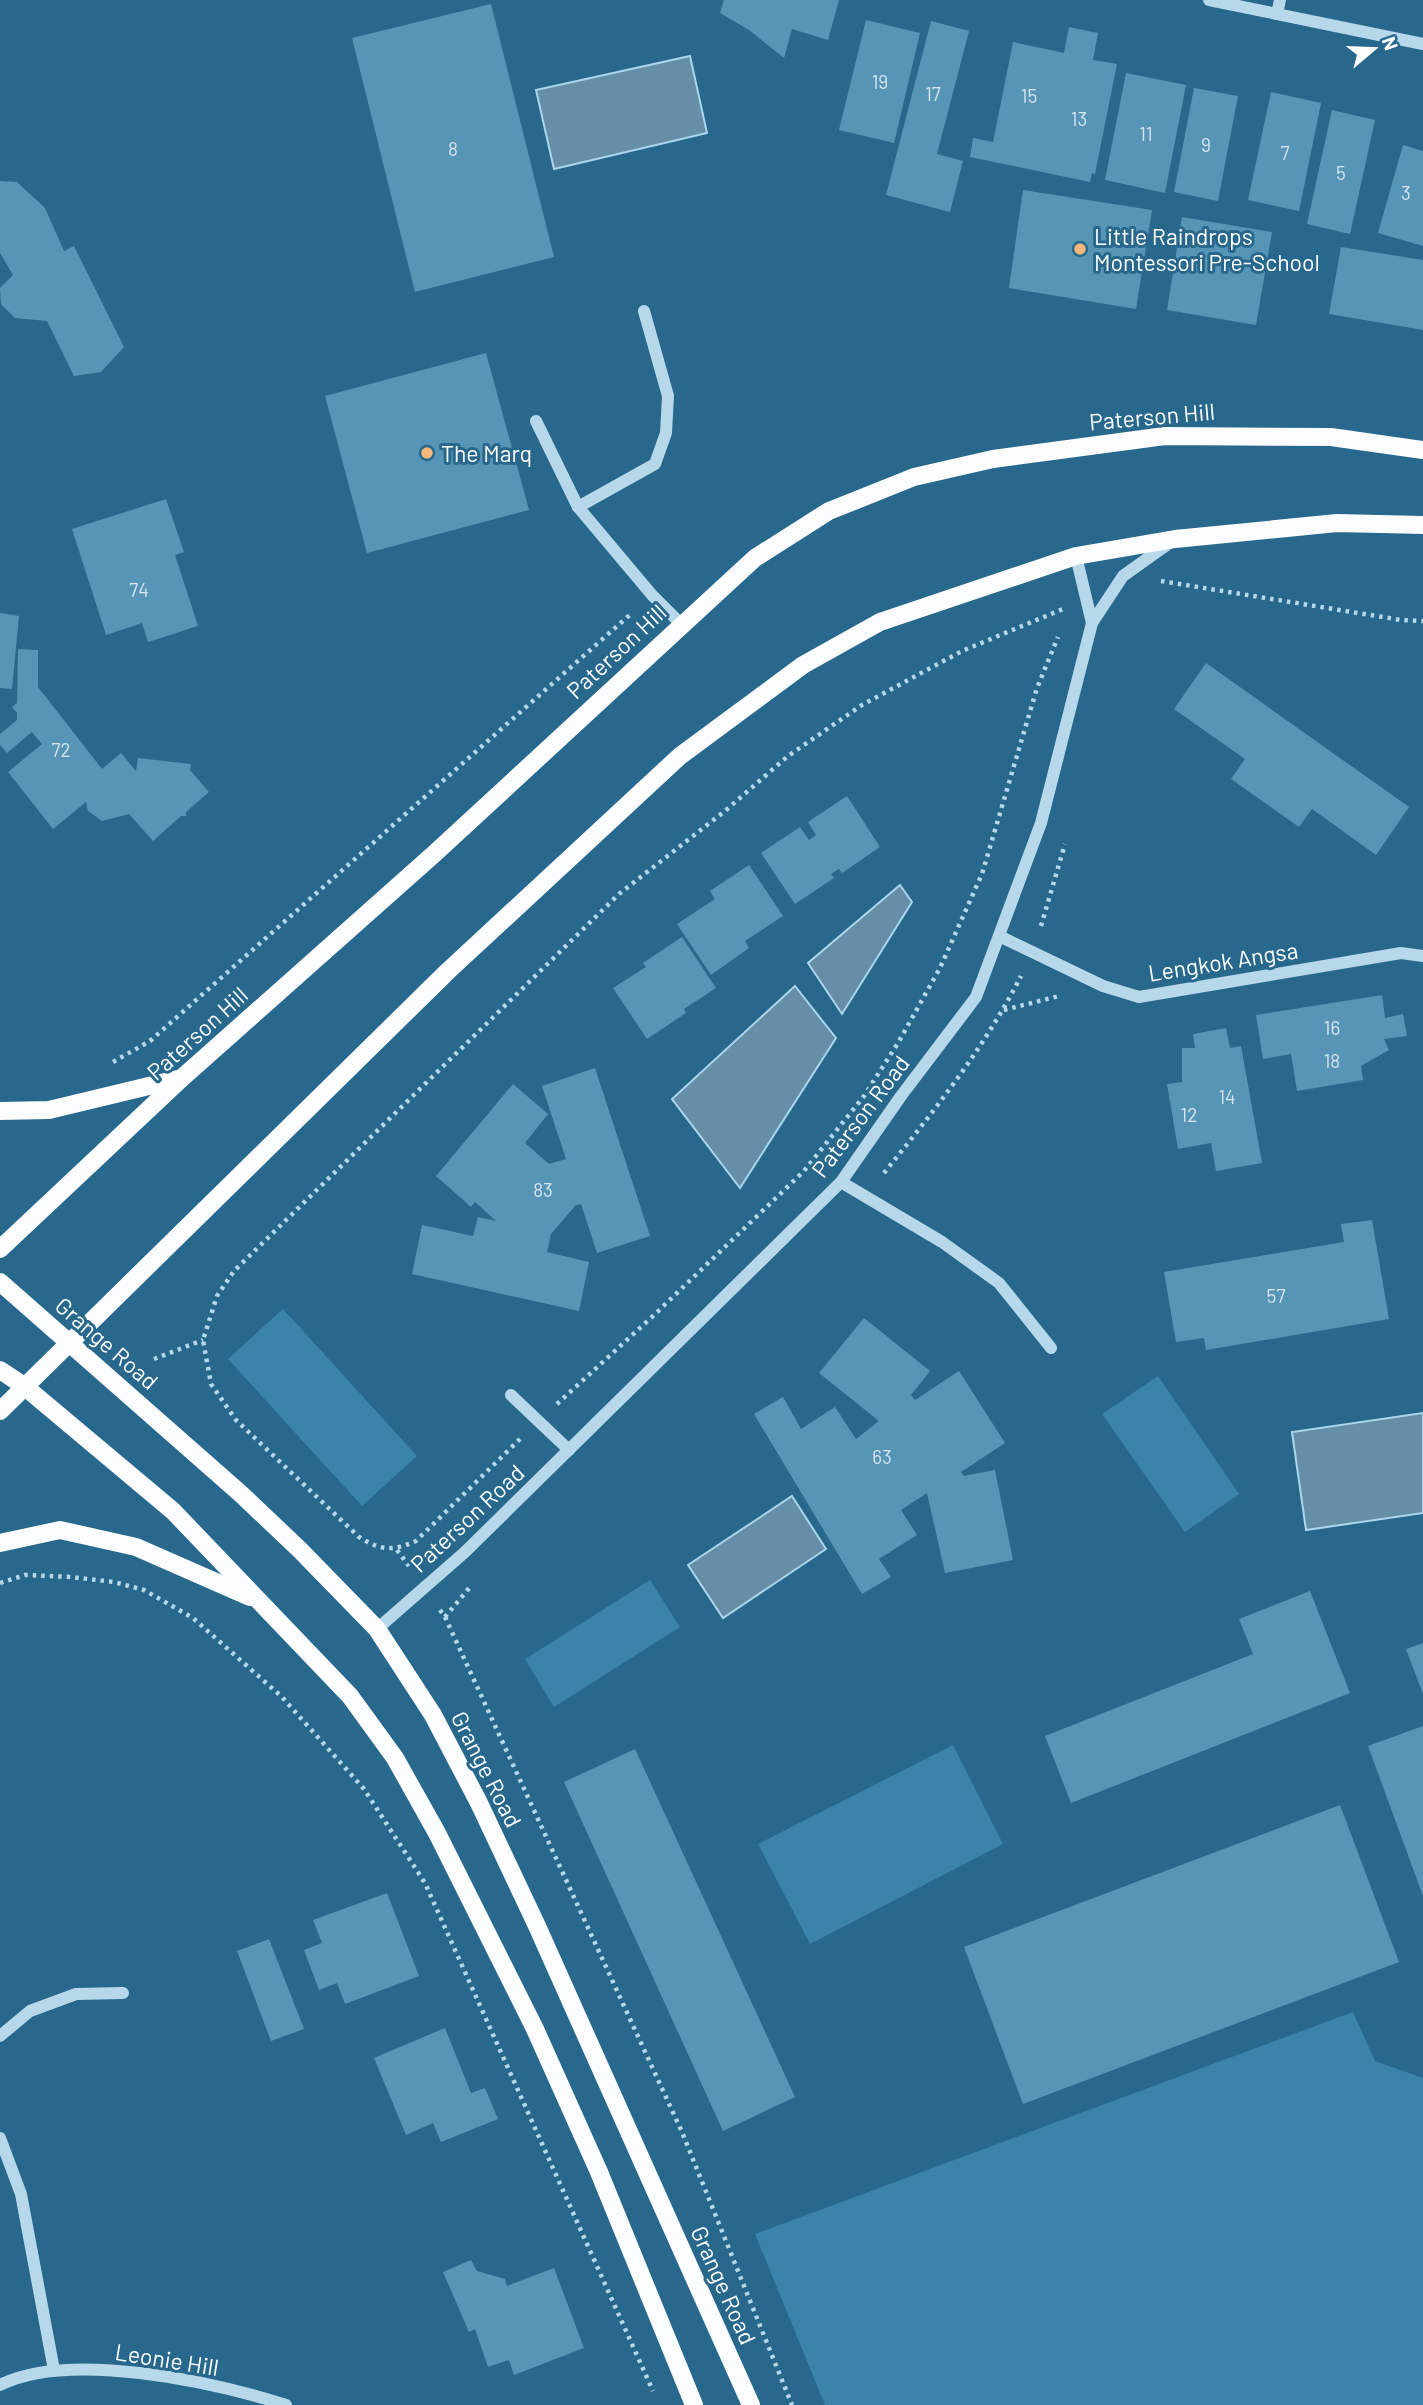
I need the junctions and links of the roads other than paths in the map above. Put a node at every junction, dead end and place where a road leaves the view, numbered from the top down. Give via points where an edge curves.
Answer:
1 (1209, 0) edge
2 (1280, 0) edge
3 (1277, 14) junction
4 (1423, 44) edge
5 (644, 310) dead end
6 (536, 421) dead end
7 (1423, 450) edge
8 (578, 507) junction
9 (1423, 524) edge
10 (1175, 539) junction
11 (1076, 556) junction
12 (1092, 622) junction
13 (681, 624) junction
14 (999, 936) junction
15 (1423, 956) edge
16 (183, 1077) junction
17 (0, 1111) edge
18 (841, 1182) junction
19 (0, 1249) edge
20 (0, 1282) edge
21 (68, 1342) junction
22 (1051, 1348) dead end
23 (0, 1370) edge
24 (24, 1386) junction
25 (511, 1395) dead end
26 (0, 1411) edge
27 (569, 1450) junction
28 (0, 1543) edge
29 (259, 1601) junction
30 (377, 1629) junction
31 (123, 1993) dead end
32 (0, 2036) edge
33 (0, 2138) edge
34 (54, 2370) junction
35 (0, 2385) edge
36 (286, 2405) edge
37 (694, 2405) edge
38 (751, 2405) edge

1 - 3 street
2 - 3 street
3 - 4 street
5 - 8 street via 668,396 666,433 659,454 655,464
6 - 8 street
7 - 13 main road, Paterson Hill via 1331,437 1165,436 993,459 914,477 829,511 755,558
8 - 13 street
9 - 10 main road via 1337,523
10 - 11 main road
10 - 12 street via 1122,576
11 - 12 street, Paterson Road
11 - 21 main road via 880,622 803,665 680,756 448,971
12 - 14 street, Paterson Road via 1041,823
13 - 16 main road, Paterson Hill via 434,854
14 - 15 street, Lengkok Angsa via 1103,986 1139,997 1401,953
14 - 18 street, Paterson Road via 976,997
16 - 17 main road via 49,1110
16 - 19 main road, Paterson Hill
18 - 22 street via 942,1242 999,1283
18 - 27 street, Paterson Road
20 - 21 main road, Grange Road
21 - 24 main road
21 - 30 main road, Grange Road via 241,1494
23 - 24 main road
24 - 26 main road
24 - 29 main road via 173,1511
25 - 27 street
27 - 30 street, Paterson Road via 465,1552
28 - 29 main road via 60,1530 98,1538 136,1547
29 - 37 main road via 350,1696 395,1758 437,1833 540,2040
30 - 38 main road, Grange Road via 433,1715 479,1803
31 - 32 street via 76,1994 30,2011
33 - 34 street via 21,2194
34 - 35 street, Leonie Hill
34 - 36 street, Leonie Hill via 127,2370

